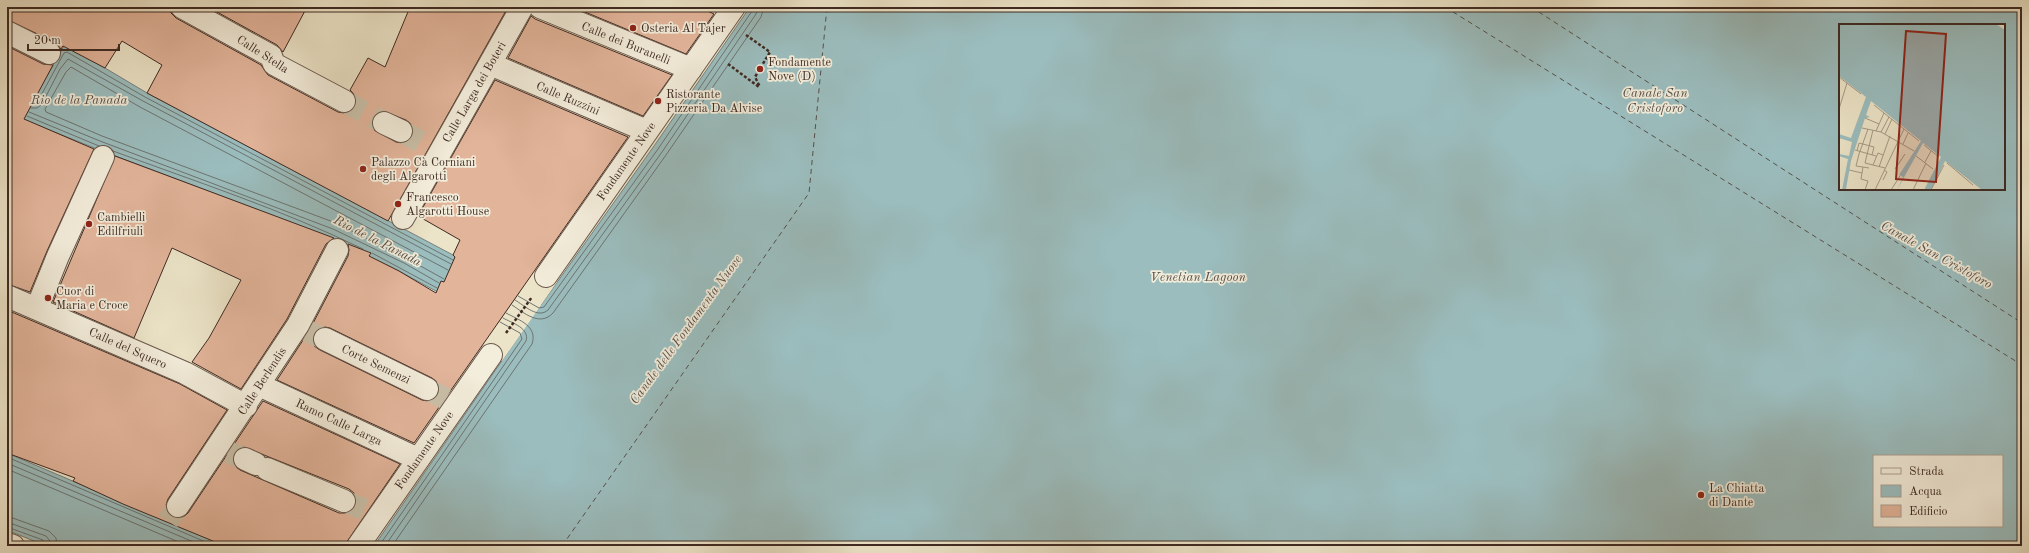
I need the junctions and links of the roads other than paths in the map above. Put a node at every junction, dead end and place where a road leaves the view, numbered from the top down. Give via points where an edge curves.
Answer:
1 (182, 7) edge
2 (522, 7) edge
3 (540, 7) edge
4 (734, 7) edge
5 (7, 32) edge
6 (49, 53) dead end
7 (490, 64) junction
8 (691, 69) junction
9 (344, 101) tunnel mouth
10 (647, 130) junction
11 (103, 157) dead end
12 (403, 218) dead end
13 (337, 250) dead end
14 (546, 276) dead end
15 (7, 296) edge
16 (37, 308) junction
17 (310, 332) junction
18 (491, 355) dead end
19 (259, 384) junction
20 (443, 398) junction
21 (246, 406) junction
22 (243, 458) junction
23 (418, 459) junction
24 (344, 501) tunnel mouth
25 (178, 506) tunnel mouth
26 (7, 544) edge
27 (13, 546) edge
28 (358, 546) edge

1 - 9 street, Calle Stella via 271,56 274,64
2 - 7 street, Calle Larga dei Boteri
3 - 8 street, Calle dei Buranelli
4 - 8 street, Fondamente Nove
5 - 6 street
7 - 10 street, Calle Ruzzini
7 - 12 street, Calle Larga dei Boteri via 435,149
8 - 10 street, Fondamente Nove
10 - 14 street, Fondamente Nove
11 - 16 street
13 - 17 street, Calle Berlendis
15 - 16 street, Calle del Squero
16 - 21 street, Calle del Squero via 186,373
17 - 19 street, Calle Berlendis
17 - 20 street, Corte Semenzi
18 - 20 street, Fondamente Nove
19 - 21 street, Calle Berlendis
19 - 23 street, Ramo Calle Larga
20 - 23 street, Fondamente Nove
21 - 22 street, Calle Berlendis
22 - 24 street
22 - 25 street, Calle Berlendis
23 - 28 street, Fondamente Nove via 373,514
26 - 27 street

